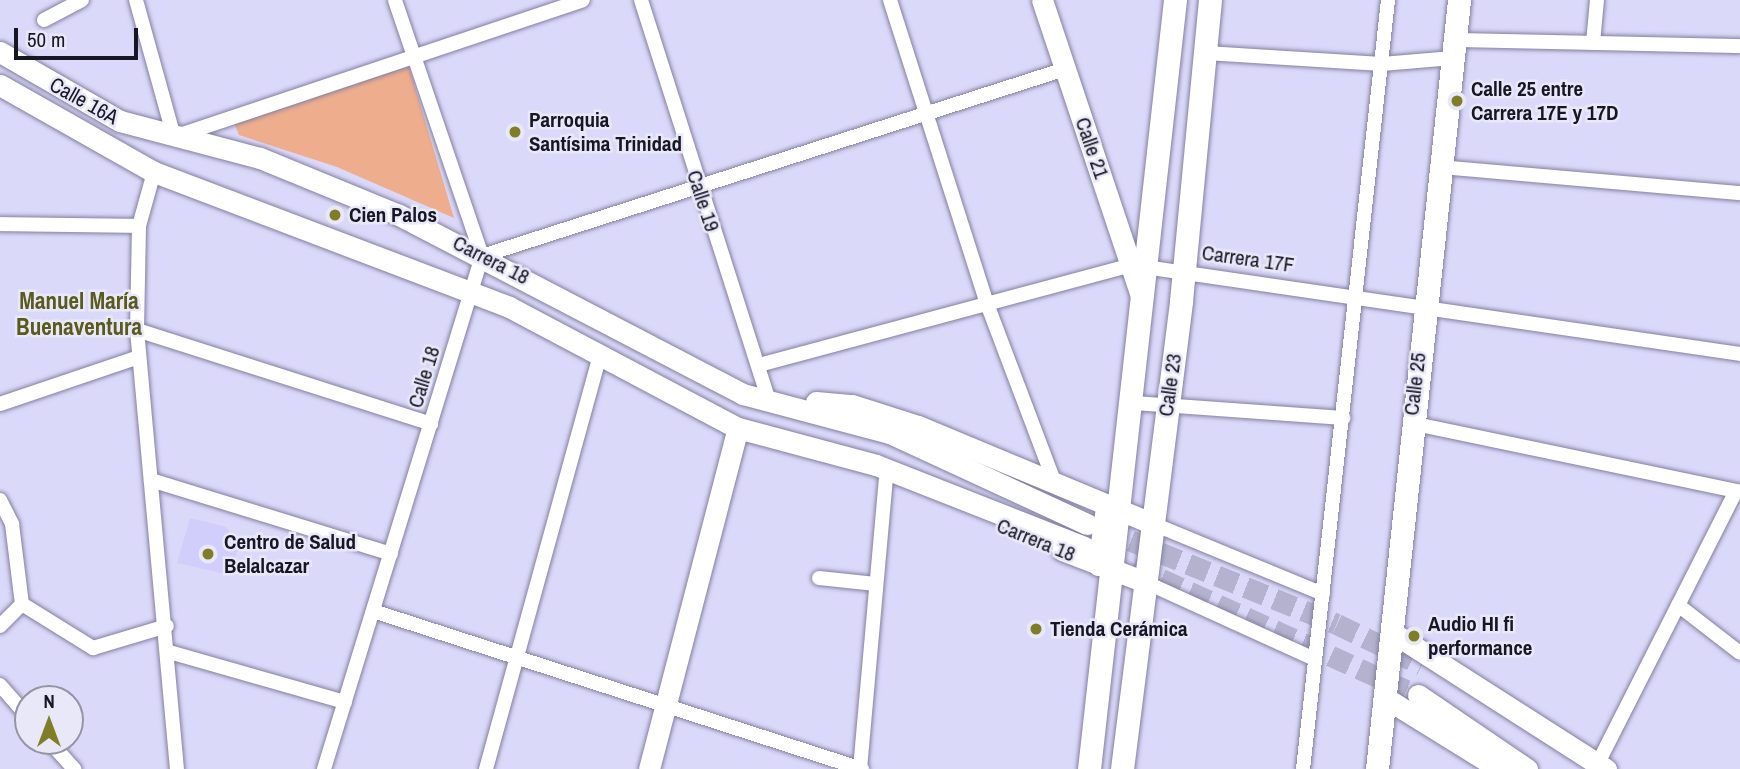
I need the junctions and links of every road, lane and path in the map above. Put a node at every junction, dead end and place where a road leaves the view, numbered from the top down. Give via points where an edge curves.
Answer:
1 (82, 0) edge
2 (136, 0) edge
3 (394, 0) edge
4 (583, 0) edge
5 (641, 0) edge
6 (890, 0) edge
7 (1042, 0) edge
8 (1175, 0) edge
9 (1210, 0) edge
10 (1388, 0) edge
11 (1458, 0) edge
12 (1597, 0) edge
13 (44, 20) dead end
14 (1593, 43) junction
15 (1740, 46) edge
16 (1453, 49) junction
17 (0, 52) edge
18 (1206, 53) junction
19 (413, 55) junction
20 (1381, 64) junction
21 (1065, 69) junction
22 (0, 85) edge
23 (926, 114) junction
24 (174, 137) junction
25 (1440, 167) junction
26 (155, 172) junction
27 (698, 189) junction
28 (1740, 193) edge
29 (0, 224) edge
30 (139, 226) junction
31 (482, 256) junction
32 (1139, 266) junction
33 (1184, 272) junction
34 (472, 293) junction
35 (1356, 296) junction
36 (986, 301) junction
37 (1424, 306) junction
38 (137, 330) junction
39 (600, 354) junction
40 (1740, 354) edge
41 (139, 358) junction
42 (759, 365) junction
43 (769, 402) junction
44 (1134, 403) junction
45 (0, 404) edge
46 (1167, 405) junction
47 (797, 408) junction
48 (1343, 418) junction
49 (1411, 423) junction
50 (431, 424) junction
51 (745, 431) junction
52 (151, 480) junction
53 (886, 480) junction
54 (1057, 488) junction
55 (1738, 492) edge
56 (0, 500) edge
57 (1113, 509) junction
58 (1151, 523) junction
59 (1087, 524) tunnel mouth
60 (1084, 547) tunnel mouth
61 (391, 554) junction
62 (1106, 568) junction
63 (819, 578) dead end
64 (1145, 582) junction
65 (877, 584) junction
66 (1323, 594) junction
67 (22, 604) junction
68 (1678, 605) junction
69 (373, 611) junction
70 (0, 626) edge
71 (167, 626) junction
72 (1394, 633) junction
73 (169, 652) junction
74 (1740, 653) edge
75 (516, 657) junction
76 (1315, 659) junction
77 (1422, 665) tunnel mouth
78 (0, 685) edge
79 (1132, 687) junction
80 (1418, 695) tunnel mouth
81 (1387, 699) junction
82 (14, 701) edge
83 (345, 702) junction
84 (667, 706) junction
85 (1095, 718) junction
86 (62, 755) edge
87 (1596, 767) edge
88 (74, 769) edge
89 (177, 769) edge
90 (324, 769) edge
91 (486, 769) edge
92 (649, 769) edge
93 (861, 769) edge
94 (1089, 769) edge
95 (1122, 769) edge
96 (1303, 769) edge
97 (1377, 769) edge
98 (1500, 769) edge
99 (1527, 769) edge

1 - 13 street
2 - 24 street
3 - 19 street
4 - 19 street
5 - 27 street, Calle 19
6 - 23 street
7 - 21 main road, Calle 21
8 - 32 main road, Calle 23
9 - 18 main road, Calle 23
10 - 20 street
11 - 16 main road, Calle 25
12 - 14 street
14 - 15 street
14 - 16 street
16 - 20 street
16 - 25 main road, Calle 25
17 - 24 main road, Calle 16A via 93,109
18 - 20 street
18 - 33 main road, Calle 23
19 - 24 street
19 - 31 street
20 - 35 street
21 - 23 street
21 - 32 main road, Calle 21
22 - 26 main road, Calle 16A
23 - 27 street
23 - 36 street
24 - 31 main road, Carrera 18 via 260,158
25 - 28 street
25 - 37 main road, Calle 25
26 - 30 street
26 - 34 main road, Carrera 18
27 - 31 street
27 - 42 street, Calle 19
29 - 30 street
30 - 38 street
31 - 34 street, Calle 18
31 - 43 main road, Carrera 18 via 721,383
32 - 33 street, Carrera 17F
32 - 36 street, Carrera 17F
32 - 44 main road, Calle 23 via 1142,296
33 - 35 street, Carrera 17F
33 - 46 main road, Calle 23
34 - 39 main road, Carrera 18
34 - 50 street, Calle 18
35 - 37 street, Carrera 17F
35 - 48 street
36 - 42 street, Carrera 17F
36 - 54 street
37 - 40 street, Carrera 17F
37 - 49 main road, Calle 25
38 - 41 street
38 - 50 street
39 - 51 main road, Carrera 18
39 - 75 street
41 - 45 street
41 - 52 street
42 - 43 street, Calle 19
43 - 47 main road, Carrera 18
44 - 46 street
44 - 57 main road, Calle 23
46 - 48 street
46 - 58 main road, Calle 23
47 - 54 main road, Carrera 18 via 830,401 884,415
47 - 59 main road, Carrera 18 via 914,442
48 - 66 street
49 - 55 street
49 - 72 main road, Calle 25
50 - 61 street, Calle 18
51 - 53 main road, Carrera 18
51 - 60 main road, Carrera 18 via 876,465
51 - 84 main road
52 - 61 street
52 - 71 street
53 - 62 main road, Carrera 18
53 - 65 street
54 - 57 main road, Carrera 18
55 - 68 street
56 - 67 street via 12,524
57 - 58 main road, Carrera 18
57 - 62 main road, Calle 23
58 - 64 main road, Calle 23
58 - 66 street, Carrera 18
61 - 69 street, Calle 18
62 - 64 main road, Carrera 18
62 - 85 main road, Calle 23
63 - 65 street
64 - 76 street, Carrera 18
64 - 79 main road, Calle 23
65 - 93 street
66 - 76 street
67 - 70 street
67 - 71 street via 93,648
68 - 74 street
68 - 87 street
69 - 75 street
69 - 83 street, Calle 18
71 - 73 street
72 - 81 main road, Calle 25
72 - 87 main road
73 - 83 street
73 - 89 street
75 - 84 street
75 - 91 street
76 - 96 street
77 - 87 main road
78 - 82 street
79 - 85 main road
79 - 95 main road, Calle 23
80 - 99 main road
81 - 97 main road, Calle 25
81 - 98 main road
83 - 90 street, Calle 18
84 - 92 main road
84 - 93 street
85 - 94 main road, Calle 23
86 - 88 street

